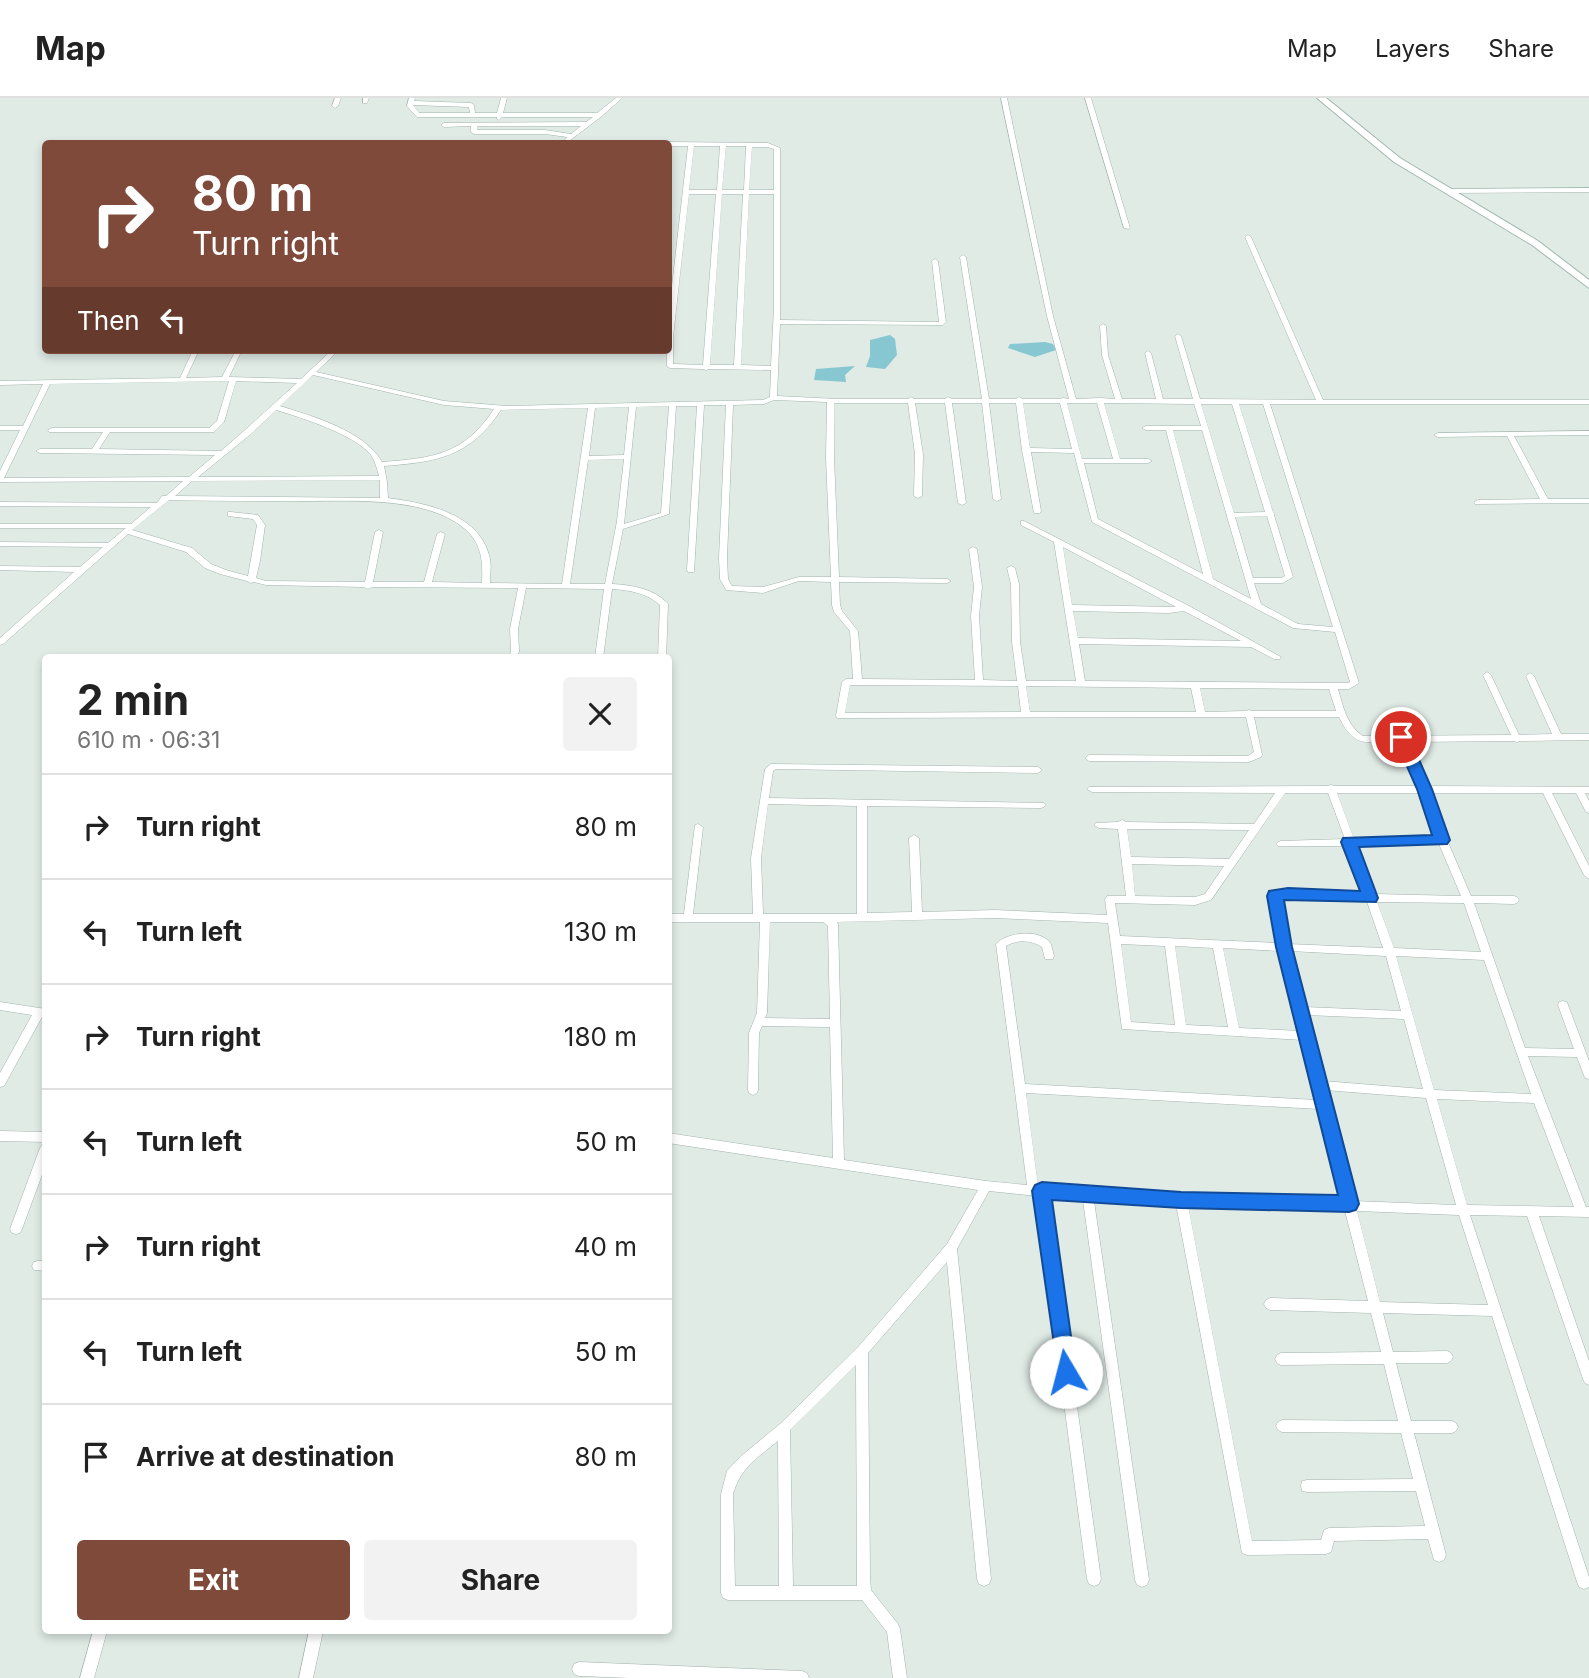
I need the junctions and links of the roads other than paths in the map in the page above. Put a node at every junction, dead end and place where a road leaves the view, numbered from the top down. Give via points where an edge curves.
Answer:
1 (338, 98) edge
2 (504, 98) edge
3 (619, 98) edge
4 (1004, 98) edge
5 (1088, 98) edge
6 (1321, 98) edge
7 (412, 100) edge
8 (443, 101) edge
9 (467, 102) edge
10 (335, 106) dead end
11 (461, 115) junction
12 (473, 115) junction
13 (499, 115) junction
14 (600, 115) junction
15 (497, 124) junction
16 (586, 124) junction
17 (444, 125) dead end
18 (458, 125) junction
19 (474, 125) junction
20 (495, 132) junction
21 (571, 136) junction
22 (567, 140) edge
23 (672, 144) edge
24 (691, 144) junction
25 (723, 145) junction
26 (749, 145) junction
27 (1589, 190) edge
28 (1447, 191) junction
29 (686, 192) junction
30 (720, 192) junction
31 (746, 192) junction
32 (776, 192) junction
33 (1127, 228) dead end
34 (1248, 236) dead end
35 (963, 257) dead end
36 (935, 261) dead end
37 (1589, 285) edge
38 (776, 322) junction
39 (1102, 326) dead end
40 (1178, 336) dead end
41 (672, 342) edge
42 (1148, 353) dead end
43 (194, 354) edge
44 (238, 354) edge
45 (332, 354) edge
46 (671, 354) edge
47 (706, 368) junction
48 (737, 368) junction
49 (775, 368) junction
50 (311, 373) junction
51 (229, 379) junction
52 (182, 380) junction
53 (301, 381) junction
54 (48, 382) junction
55 (3, 383) edge
56 (0, 394) edge
57 (773, 398) junction
58 (911, 399) junction
59 (948, 399) junction
60 (983, 399) junction
61 (1019, 399) junction
62 (834, 400) junction
63 (1063, 400) junction
64 (1073, 400) junction
65 (1100, 400) junction
66 (1119, 400) junction
67 (1160, 401) junction
68 (1197, 401) junction
69 (1235, 401) junction
70 (730, 402) junction
71 (1266, 402) junction
72 (1321, 402) junction
73 (1589, 402) edge
74 (701, 403) junction
75 (673, 404) junction
76 (633, 405) junction
77 (592, 406) junction
78 (274, 407) junction
79 (499, 407) junction
80 (0, 428) edge
81 (24, 428) junction
82 (1146, 428) dead end
83 (1169, 428) junction
84 (1205, 428) junction
85 (52, 430) dead end
86 (108, 430) junction
87 (1589, 433) edge
88 (1509, 434) junction
89 (1438, 435) dead end
90 (1026, 450) junction
91 (40, 451) dead end
92 (1077, 451) junction
93 (94, 452) junction
94 (223, 453) junction
95 (627, 457) junction
96 (586, 458) junction
97 (1080, 461) junction
98 (1116, 461) junction
99 (1148, 461) dead end
100 (379, 464) junction
101 (383, 478) junction
102 (0, 479) edge
103 (187, 481) junction
104 (918, 496) dead end
105 (164, 498) junction
106 (997, 499) dead end
107 (384, 500) junction
108 (1589, 500) edge
109 (1545, 501) junction
110 (1478, 502) dead end
111 (962, 503) dead end
112 (0, 504) edge
113 (157, 505) junction
114 (1037, 511) dead end
115 (231, 514) dead end
116 (1271, 514) junction
117 (1231, 515) junction
118 (1024, 523) dead end
119 (0, 526) edge
120 (19, 526) junction
121 (620, 528) junction
122 (129, 529) junction
123 (379, 532) dead end
124 (441, 534) dead end
125 (1058, 541) junction
126 (4, 544) edge
127 (110, 545) junction
128 (973, 549) dead end
129 (0, 568) edge
130 (1011, 568) dead end
131 (82, 570) junction
132 (691, 570) dead end
133 (837, 579) junction
134 (1209, 580) junction
135 (1250, 580) junction
136 (251, 581) junction
137 (947, 581) dead end
138 (368, 586) junction
139 (427, 586) junction
140 (486, 586) junction
141 (523, 586) junction
142 (566, 587) junction
143 (608, 587) junction
144 (1258, 605) junction
145 (1069, 608) junction
146 (1186, 608) junction
147 (1339, 630) junction
148 (1074, 641) junction
149 (0, 642) edge
150 (1254, 644) junction
151 (514, 654) edge
152 (600, 654) edge
153 (662, 654) edge
154 (1277, 657) dead end
155 (1487, 675) dead end
156 (1530, 676) dead end
157 (858, 683) junction
158 (979, 684) junction
159 (1021, 684) junction
160 (1081, 685) junction
161 (1195, 685) junction
162 (1332, 685) junction
163 (1200, 713) junction
164 (1249, 713) junction
165 (1343, 713) junction
166 (1026, 715) junction
167 (1401, 737) junction
168 (1589, 737) edge
169 (1558, 738) junction
170 (1517, 739) junction
171 (1089, 758) dead end
172 (1038, 770) dead end
173 (1331, 788) junction
174 (1092, 789) dead end
175 (1424, 789) junction
176 (1546, 790) junction
177 (1584, 790) edge
178 (1281, 791) junction
179 (764, 801) junction
180 (862, 803) junction
181 (1041, 805) dead end
182 (1589, 810) edge
183 (1122, 823) junction
184 (1099, 825) dead end
185 (698, 827) dead end
186 (1257, 827) junction
187 (915, 838) dead end
188 (1442, 840) junction
189 (1349, 842) junction
190 (1281, 844) dead end
191 (1127, 860) junction
192 (1232, 863) junction
193 (1589, 875) edge
194 (1370, 898) junction
195 (1131, 899) junction
196 (1468, 900) junction
197 (1514, 900) dead end
198 (917, 914) junction
199 (862, 916) junction
200 (672, 918) edge
201 (688, 918) junction
202 (761, 918) junction
203 (825, 918) junction
204 (1112, 919) junction
205 (1115, 940) junction
206 (1170, 943) junction
207 (1217, 944) junction
208 (1284, 947) junction
209 (1390, 952) junction
210 (1049, 956) dead end
211 (1488, 956) junction
212 (1563, 1005) dead end
213 (0, 1006) edge
214 (1300, 1011) junction
215 (42, 1012) edge
216 (42, 1014) edge
217 (1409, 1016) junction
218 (758, 1022) junction
219 (836, 1023) junction
220 (1181, 1029) junction
221 (1234, 1031) junction
222 (1306, 1035) junction
223 (1522, 1052) junction
224 (1581, 1053) junction
225 (1589, 1075) edge
226 (0, 1083) edge
227 (1318, 1085) junction
228 (1019, 1088) junction
229 (753, 1090) dead end
230 (1428, 1094) junction
231 (1538, 1099) junction
232 (1324, 1105) junction
233 (0, 1136) edge
234 (42, 1137) edge
235 (672, 1139) edge
236 (42, 1159) edge
237 (839, 1164) junction
238 (986, 1186) junction
239 (1037, 1190) junction
240 (1088, 1196) junction
241 (1181, 1200) junction
242 (1349, 1204) junction
243 (1463, 1210) junction
244 (1531, 1211) junction
245 (1586, 1212) edge
246 (16, 1229) dead end
247 (951, 1248) junction
248 (1270, 1304) dead end
249 (1375, 1306) junction
250 (1496, 1311) junction
251 (862, 1352) junction
252 (1447, 1357) dead end
253 (1389, 1358) junction
254 (1281, 1359) dead end
255 (1589, 1379) edge
256 (1282, 1426) dead end
257 (784, 1427) junction
258 (1406, 1427) junction
259 (1452, 1427) dead end
260 (1421, 1485) junction
261 (1307, 1486) dead end
262 (1433, 1532) junction
263 (1439, 1555) dead end
264 (985, 1579) dead end
265 (1094, 1579) dead end
266 (1142, 1580) dead end
267 (1584, 1583) dead end
268 (786, 1592) junction
269 (865, 1593) junction
270 (99, 1634) edge
271 (315, 1634) edge
272 (579, 1669) dead end
273 (657, 1675) edge
274 (735, 1676) edge
275 (87, 1678) edge
276 (306, 1678) edge
277 (802, 1678) edge
278 (900, 1678) edge

1 - 10 street
2 - 13 street
3 - 14 street
4 - 64 street via 1050,316
5 - 33 street
6 - 28 street via 1397,160
7 - 8 street
7 - 11 street via 417,115
8 - 9 street
9 - 12 street
11 - 12 street
11 - 18 street
12 - 13 street
13 - 14 street
13 - 15 street
14 - 16 street
15 - 16 street
15 - 19 street
15 - 20 street
16 - 21 street
17 - 18 street
18 - 19 street
19 - 20 street via 474,132
20 - 21 street
21 - 22 street
23 - 24 street
24 - 25 street
24 - 29 street
25 - 26 street
25 - 30 street
26 - 31 street
26 - 32 street via 777,148
27 - 28 street
28 - 37 street via 1535,243
29 - 30 street
29 - 41 street
30 - 31 street
30 - 47 street
31 - 32 street
31 - 48 street
32 - 38 street
34 - 72 street
35 - 60 street
36 - 38 street via 941,324
38 - 49 street
39 - 66 street via 1105,355
40 - 68 street
42 - 67 street
43 - 52 street
44 - 51 street
45 - 50 street
46 - 47 street via 670,364 675,368
47 - 48 street
48 - 49 street
49 - 57 street
50 - 53 street
50 - 79 street via 425,400
51 - 52 street
51 - 53 street
51 - 86 street via 220,422 211,430
52 - 54 street
53 - 78 street
54 - 55 street
54 - 81 street
55 - 56 street
57 - 62 street
57 - 70 street
58 - 59 street
58 - 62 street
58 - 104 street via 919,454
59 - 60 street
59 - 111 street
60 - 61 street
60 - 106 street
61 - 63 street
61 - 90 street
62 - 133 street via 829,404
63 - 64 street
63 - 92 street
64 - 65 street
65 - 66 street
65 - 98 street
66 - 67 street
67 - 68 street
68 - 69 street
68 - 84 street
69 - 71 street
69 - 116 street
70 - 74 street
70 - 133 street via 723,558 726,585 763,590 791,580
71 - 72 street
71 - 147 street
72 - 73 street
74 - 75 street
74 - 132 street
75 - 76 street
75 - 121 street via 665,514
76 - 77 street
76 - 95 street
77 - 79 street
77 - 96 street
78 - 94 street
78 - 100 street via 342,434 372,452
79 - 100 street via 478,436 444,456
80 - 81 street
81 - 102 street
82 - 83 street
83 - 84 street
83 - 134 street
84 - 117 street
85 - 86 street
86 - 93 street
87 - 88 street
88 - 89 street
88 - 109 street
90 - 92 street
90 - 114 street
91 - 93 street
92 - 97 street
93 - 94 street
94 - 103 street
95 - 96 street
95 - 121 street
96 - 142 street
97 - 98 street
97 - 134 street via 1095,520
98 - 99 street
100 - 101 street
101 - 103 street
101 - 107 street
102 - 103 street
103 - 105 street
105 - 107 street
105 - 113 street
107 - 140 street via 413,504 461,521 486,556
108 - 109 street
109 - 110 street
112 - 113 street
113 - 122 street
115 - 136 street via 259,520
116 - 117 street
116 - 135 street via 1288,580
117 - 135 street
118 - 125 street
119 - 120 street
120 - 122 street
120 - 126 street
121 - 143 street
122 - 127 street
122 - 136 street via 190,550 208,566
123 - 138 street
124 - 139 street
125 - 145 street
125 - 146 street
126 - 127 street
127 - 131 street
128 - 158 street
129 - 131 street
130 - 159 street
131 - 149 street
133 - 137 street
133 - 157 street via 838,612 851,625 856,639
134 - 144 street
135 - 144 street
136 - 138 street
138 - 139 street
139 - 140 street
140 - 141 street
141 - 142 street
141 - 151 street
142 - 143 street
143 - 152 street
143 - 153 street via 659,598 665,610
144 - 147 street via 1296,626
145 - 146 street
145 - 148 street
146 - 150 street
147 - 162 street via 1354,683
148 - 150 street
148 - 160 street
150 - 154 street
155 - 170 street
156 - 169 street
157 - 158 street
157 - 166 street via 846,682 840,716
158 - 159 street
159 - 160 street
159 - 166 street
160 - 161 street
161 - 162 street
161 - 163 street
162 - 165 street
163 - 164 street
163 - 166 street
164 - 165 street
164 - 171 street via 1258,752 1249,759
165 - 167 street via 1356,737
167 - 170 street
167 - 175 street
168 - 169 street
169 - 170 street
172 - 179 street via 774,766 767,775
173 - 175 street
173 - 178 street
173 - 189 street
174 - 178 street
175 - 176 street
175 - 188 street
176 - 177 street
176 - 193 street
177 - 182 street
178 - 186 street
179 - 180 street
179 - 202 street via 757,858
180 - 181 street
180 - 199 street
183 - 184 street
183 - 186 street
183 - 191 street
185 - 201 street
186 - 192 street
187 - 198 street
188 - 189 street
188 - 196 street
189 - 190 street
189 - 194 street
191 - 192 street
191 - 195 street
192 - 195 street via 1208,897 1195,901
194 - 196 street
194 - 208 street via 1275,896
194 - 209 street
195 - 204 street via 1110,899
196 - 197 street
196 - 211 street
198 - 199 street
198 - 204 street
199 - 203 street
200 - 201 street
201 - 202 street
202 - 203 street
202 - 218 street via 762,1013
203 - 219 street via 833,924
204 - 205 street
205 - 206 street
205 - 220 street via 1126,1026
206 - 207 street
206 - 220 street
207 - 208 street
207 - 221 street
208 - 209 street
208 - 214 street
209 - 211 street
209 - 217 street
210 - 228 street via 1046,945 1034,938 1010,938 1000,944
211 - 223 street
212 - 224 street
213 - 215 street
214 - 217 street
214 - 222 street
216 - 226 street
217 - 230 street
218 - 219 street
218 - 229 street
219 - 237 street
220 - 221 street
221 - 222 street
222 - 227 street
223 - 224 street
223 - 231 street
224 - 225 street
227 - 230 street
227 - 232 street
228 - 232 street
228 - 239 street
230 - 231 street
230 - 243 street
231 - 245 street
232 - 242 street
233 - 234 street
235 - 237 street
236 - 246 street
237 - 238 street
238 - 239 street
238 - 247 street
239 - 240 street
239 - 265 street
240 - 241 street
240 - 266 street
241 - 242 street
241 - 262 street via 1247,1548 1326,1547 1329,1535
242 - 243 street
242 - 249 street
243 - 244 street
243 - 250 street
244 - 245 street
244 - 255 street
247 - 251 street
247 - 264 street
248 - 249 street
249 - 250 street
249 - 253 street
250 - 267 street
251 - 257 street
251 - 269 street
252 - 253 street
253 - 254 street
253 - 258 street
256 - 258 street
257 - 268 street
257 - 268 street via 732,1476 727,1494 727,1581 728,1593
258 - 259 street
258 - 260 street
260 - 261 street
260 - 262 street
262 - 263 street
268 - 269 street
269 - 278 street via 893,1629
270 - 275 street
271 - 276 street
272 - 273 street
273 - 274 street
274 - 277 street

